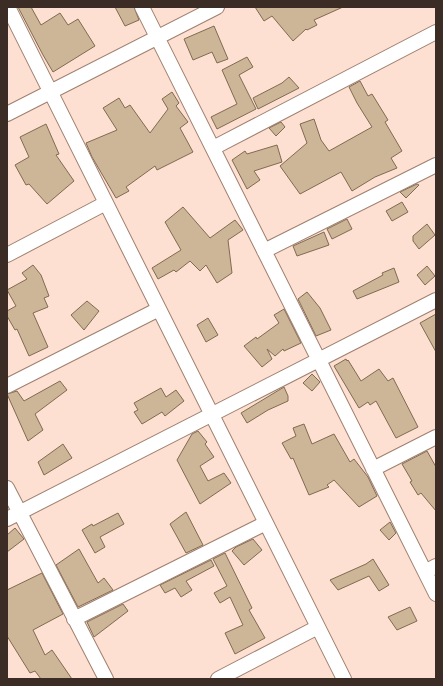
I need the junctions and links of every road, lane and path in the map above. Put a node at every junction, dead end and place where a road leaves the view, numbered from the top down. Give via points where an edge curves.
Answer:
1 (8, 7) edge
2 (142, 7) edge
3 (217, 7) edge
4 (436, 32) edge
5 (158, 37) junction
6 (51, 92) junction
7 (7, 114) edge
8 (213, 148) junction
9 (436, 165) edge
10 (106, 203) junction
11 (264, 251) junction
12 (7, 255) edge
13 (436, 300) edge
14 (159, 309) junction
15 (319, 360) junction
16 (7, 386) edge
17 (212, 415) junction
18 (436, 437) edge
19 (373, 468) junction
20 (7, 488) edge
21 (13, 515) edge
22 (266, 523) junction
23 (430, 569) edge
24 (436, 594) edge
25 (74, 619) junction
26 (318, 627) junction
27 (106, 679) edge
28 (218, 679) edge
29 (344, 679) edge

1 - 6 street
2 - 5 street
3 - 5 street
4 - 8 street
5 - 6 street
5 - 8 street
6 - 7 street
6 - 10 street
8 - 11 street
9 - 11 street
10 - 12 street
10 - 14 street
11 - 15 street
13 - 15 street
14 - 16 street
14 - 17 street
15 - 17 street
15 - 19 street
17 - 21 street
17 - 22 street
18 - 19 street
19 - 23 street
20 - 21 street
21 - 25 street
22 - 25 street
22 - 26 street
23 - 24 street
25 - 27 street
26 - 28 street
26 - 29 street

